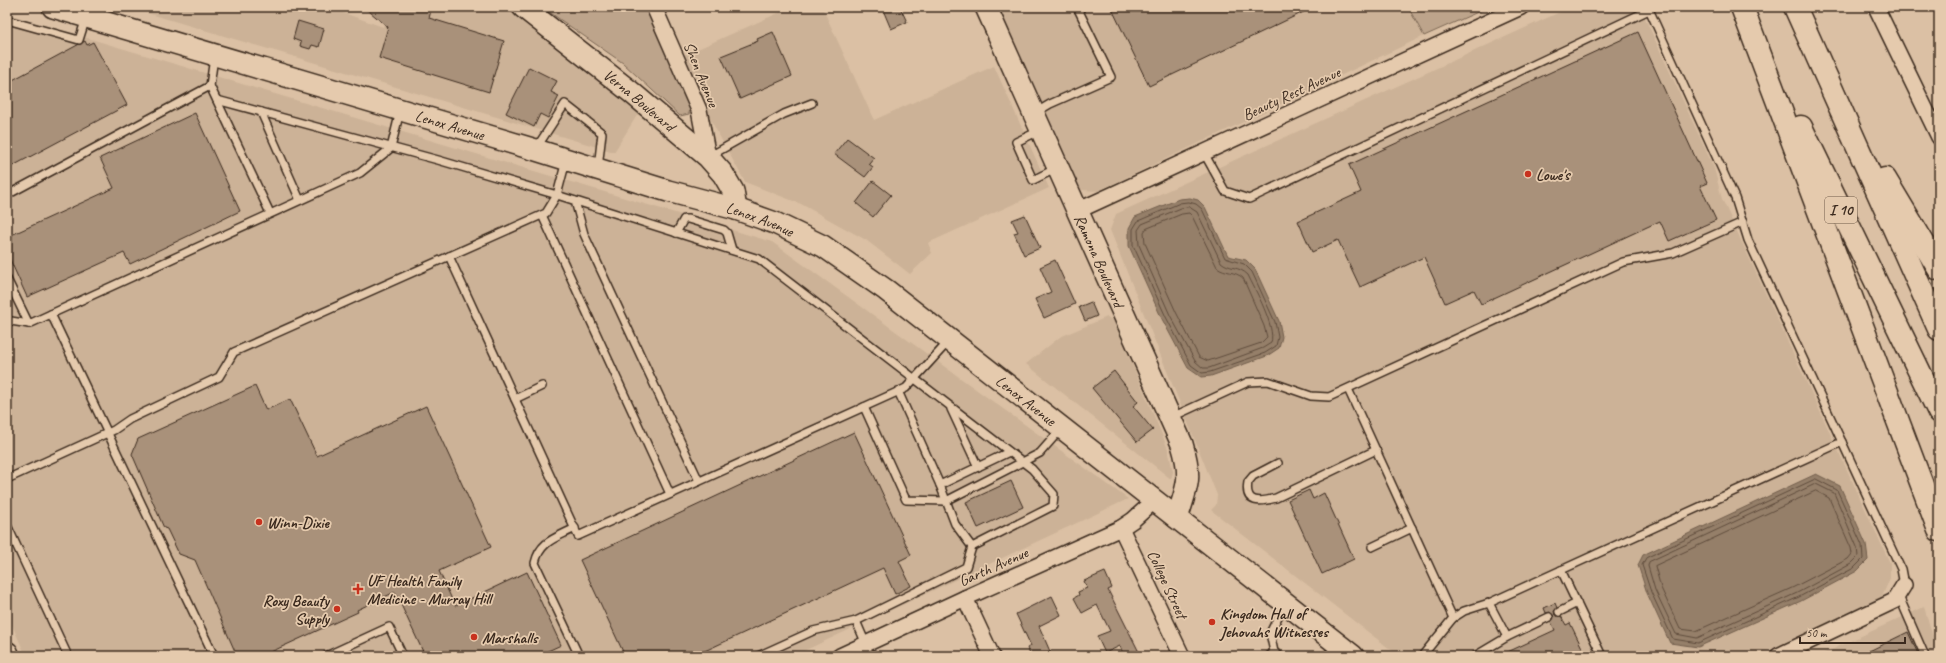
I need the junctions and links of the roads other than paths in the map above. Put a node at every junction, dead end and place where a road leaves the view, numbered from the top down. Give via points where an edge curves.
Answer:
1 (53, 7) edge
2 (523, 7) edge
3 (654, 7) edge
4 (986, 7) edge
5 (1077, 7) edge
6 (1521, 7) edge
7 (1743, 7) edge
8 (1795, 7) edge
9 (1876, 7) edge
10 (1648, 8) edge
11 (92, 17) junction
12 (7, 20) edge
13 (214, 55) junction
14 (210, 86) junction
15 (1836, 95) junction
16 (217, 100) junction
17 (812, 103) dead end
18 (400, 111) junction
19 (261, 112) junction
20 (1037, 122) junction
21 (1939, 138) edge
22 (391, 148) junction
23 (536, 150) junction
24 (1204, 153) junction
25 (708, 158) junction
26 (566, 159) junction
27 (598, 168) junction
28 (1058, 168) junction
29 (7, 195) edge
30 (557, 195) junction
31 (300, 200) junction
32 (575, 201) junction
33 (736, 209) junction
34 (1077, 211) junction
35 (270, 213) junction
36 (542, 214) junction
37 (1743, 222) junction
38 (676, 233) junction
39 (732, 250) junction
40 (449, 256) junction
41 (1939, 269) edge
42 (7, 279) edge
43 (51, 314) junction
44 (7, 323) edge
45 (29, 324) junction
46 (1939, 329) edge
47 (950, 340) junction
48 (914, 380) junction
49 (542, 386) dead end
50 (1348, 389) junction
51 (898, 391) junction
52 (515, 399) junction
53 (864, 407) junction
54 (951, 408) junction
55 (1939, 412) edge
56 (1170, 418) junction
57 (1062, 427) junction
58 (108, 432) junction
59 (1842, 442) junction
60 (1376, 450) junction
61 (1009, 452) junction
62 (1024, 463) junction
63 (1278, 463) dead end
64 (978, 467) junction
65 (7, 479) edge
66 (699, 481) junction
67 (940, 485) junction
68 (670, 494) junction
69 (1155, 500) junction
70 (946, 501) junction
71 (1177, 518) junction
72 (7, 525) edge
73 (575, 528) junction
74 (1121, 528) junction
75 (1412, 528) junction
76 (1939, 530) edge
77 (1372, 547) dead end
78 (972, 548) junction
79 (1561, 570) junction
80 (1901, 589) junction
81 (965, 598) junction
82 (1285, 603) junction
83 (1489, 603) junction
84 (1577, 603) junction
85 (1559, 612) dead end
86 (1548, 617) dead end
87 (1453, 618) junction
88 (856, 621) junction
89 (1507, 637) junction
90 (866, 644) junction
91 (7, 653) edge
92 (1340, 653) edge
93 (1275, 655) edge
94 (8, 656) edge
95 (68, 656) edge
96 (214, 656) edge
97 (326, 656) edge
98 (403, 656) edge
99 (578, 656) edge
100 (758, 656) edge
101 (840, 656) edge
102 (992, 656) edge
103 (1182, 656) edge
104 (1422, 656) edge
105 (1475, 656) edge
106 (1602, 656) edge
107 (1778, 656) edge
108 (1925, 656) edge

1 - 11 main road, Lenox Avenue
2 - 25 main road, Verna Boulevard via 631,92
3 - 25 street, Shen Avenue via 700,110
4 - 20 main road, Ramona Boulevard
5 - 20 lane via 1111,77 1050,104
6 - 24 street, Beauty Rest Avenue
7 - 55 main road, I 10
7 - 76 main road
8 - 15 main road, I 10
9 - 21 street
10 - 24 lane via 1249,199 1225,191
10 - 37 lane via 1736,198
11 - 12 lane via 79,40
11 - 13 main road, Lenox Avenue
13 - 14 lane
13 - 18 main road, Lenox Avenue
14 - 16 lane
14 - 29 lane
15 - 41 main road
15 - 46 main road, I 10
16 - 19 lane
16 - 35 lane
17 - 25 lane via 784,114
18 - 22 lane
18 - 23 main road, Lenox Avenue
19 - 22 lane
19 - 31 lane
20 - 28 main road, Ramona Boulevard
20 - 28 lane via 1016,142 1027,167 1033,180
22 - 30 lane
22 - 31 lane via 360,173
23 - 26 main road, Lenox Avenue
23 - 27 lane via 566,104 602,133
24 - 34 street, Beauty Rest Avenue
25 - 33 main road, Verna Boulevard via 723,174 730,187
26 - 27 main road, Lenox Avenue
26 - 30 lane
27 - 33 main road, Lenox Avenue via 668,191
28 - 34 main road, Ramona Boulevard
30 - 32 lane
30 - 36 lane
31 - 35 lane
32 - 38 lane
32 - 66 lane via 584,234
33 - 47 main road, Lenox Avenue via 775,223 823,246
34 - 56 main road, Ramona Boulevard
35 - 43 lane
36 - 40 lane
36 - 68 lane
37 - 50 lane via 1673,253 1623,262
37 - 59 lane via 1748,240
38 - 39 lane
38 - 39 lane via 684,219 688,219 727,232
39 - 48 lane via 759,259
40 - 52 lane
40 - 58 lane via 234,352 219,377 135,416
42 - 45 lane
43 - 45 lane
43 - 58 lane
44 - 45 lane via 11,321
47 - 48 lane
47 - 57 main road, Lenox Avenue
48 - 51 lane via 906,388
48 - 54 lane
49 - 52 lane
50 - 56 lane via 1329,397 1311,396 1268,381 1248,382
50 - 60 lane
51 - 53 lane
51 - 67 lane
52 - 73 lane
53 - 66 lane
53 - 70 lane via 906,500
54 - 61 lane
54 - 64 lane
56 - 71 main road, Ramona Boulevard via 1182,444 1189,477
57 - 62 lane via 1040,453
57 - 69 main road, Lenox Avenue
58 - 65 lane
58 - 96 lane
59 - 79 lane
59 - 80 lane via 1901,569
60 - 63 lane via 1276,498 1259,503 1253,500 1249,495 1248,482 1253,476
60 - 75 lane
61 - 62 lane
61 - 64 lane
62 - 70 lane
62 - 78 lane via 1054,494 1053,506
64 - 67 lane
66 - 68 lane
67 - 70 lane
68 - 73 lane via 578,536
69 - 71 main road, Lenox Avenue
69 - 74 street, Garth Avenue
70 - 78 lane via 955,524
71 - 82 main road, Lenox Avenue
72 - 95 lane
73 - 99 lane via 543,544 537,552 535,563
74 - 81 street, Garth Avenue
74 - 103 street, College Street
75 - 77 lane
75 - 87 lane
78 - 88 lane via 966,567
79 - 83 lane
79 - 84 lane
80 - 107 street via 1894,601
80 - 108 lane
81 - 90 street, Garth Avenue
81 - 102 street
82 - 92 main road, Lenox Avenue
82 - 93 lane via 1270,633
83 - 87 lane via 1464,611
83 - 89 lane
84 - 85 lane
84 - 106 lane
86 - 89 lane
87 - 104 lane
88 - 90 lane
88 - 100 lane via 813,631
89 - 105 lane
90 - 101 street, Garth Avenue
91 - 94 main road
97 - 98 lane via 389,627

